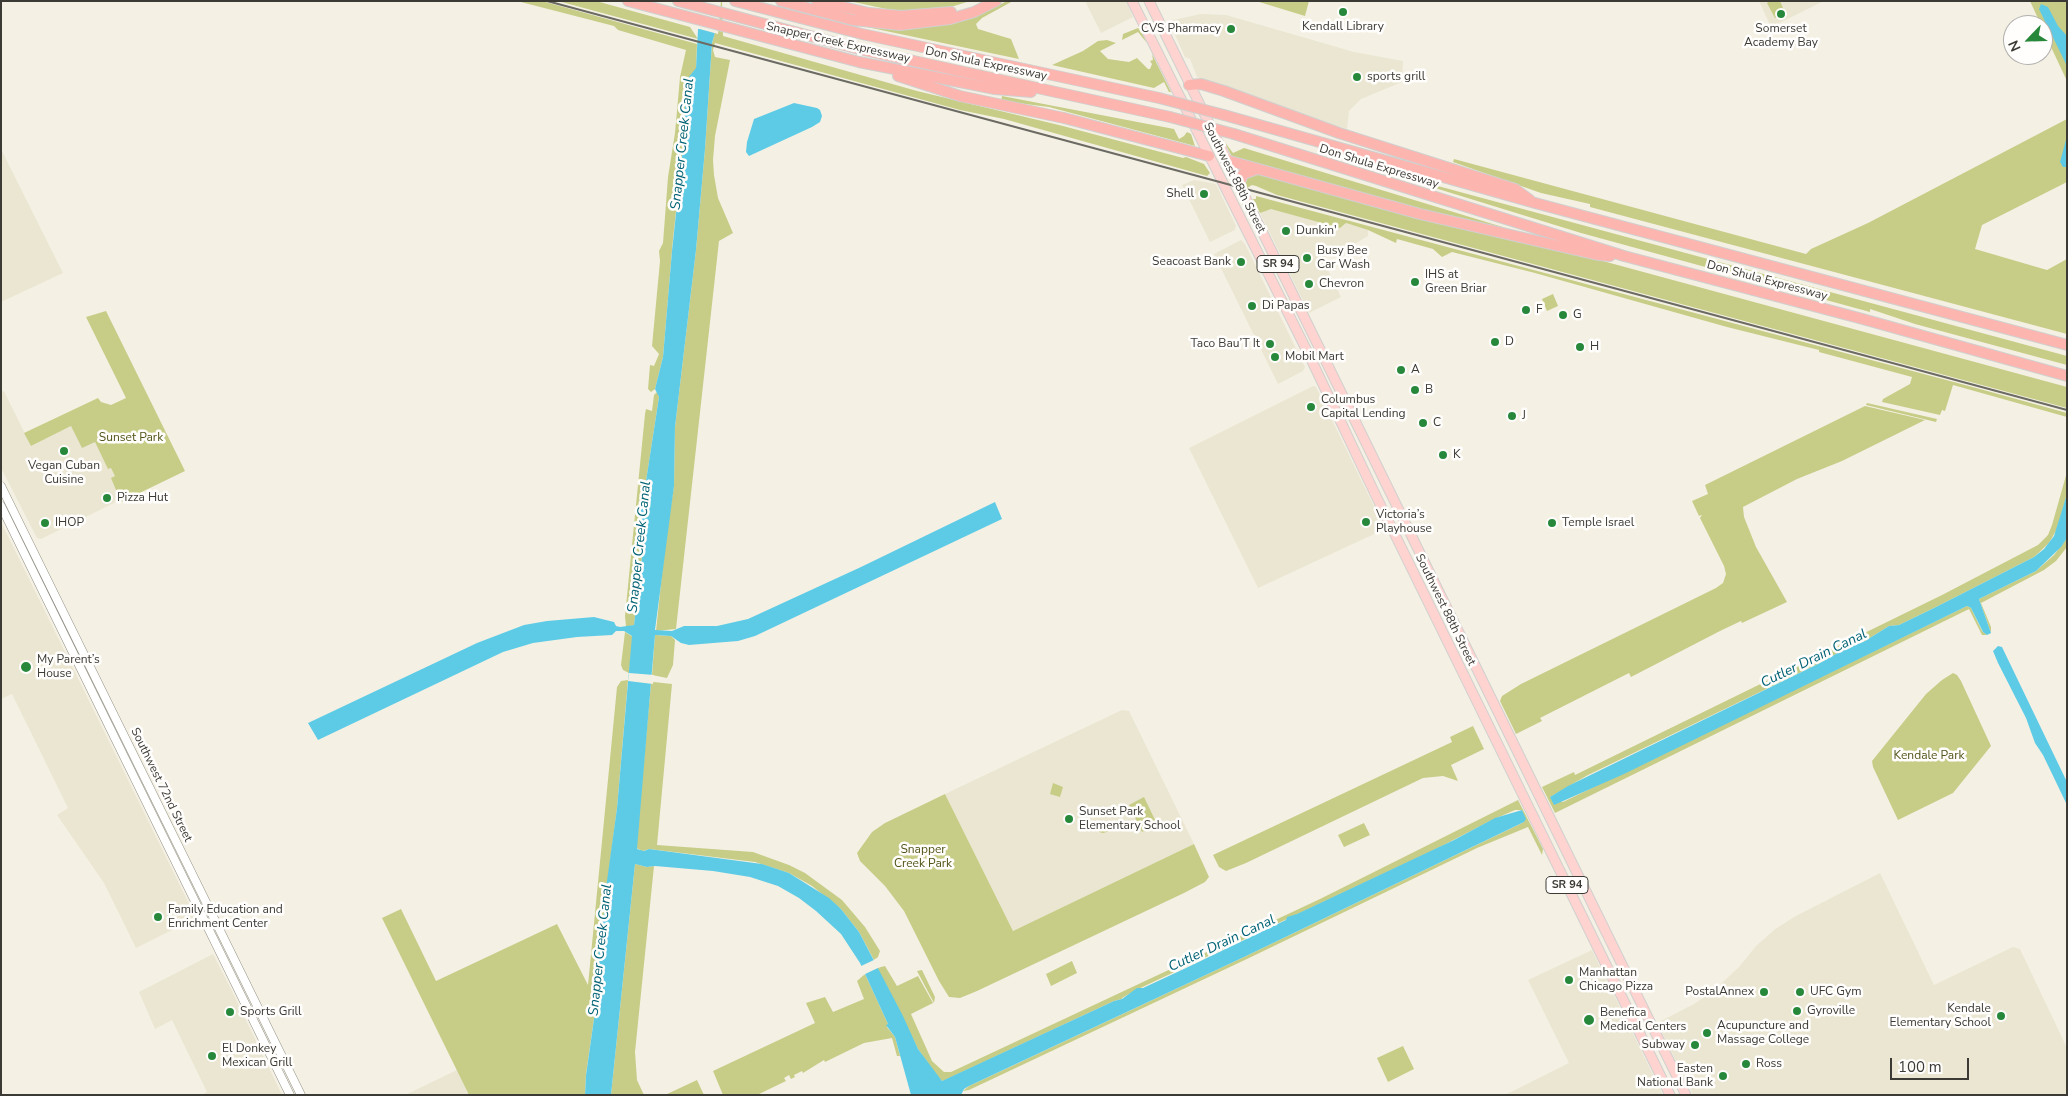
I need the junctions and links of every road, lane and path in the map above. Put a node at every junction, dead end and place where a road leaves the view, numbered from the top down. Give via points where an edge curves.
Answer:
1 (628, 1) edge
2 (736, 1) edge
3 (781, 1) edge
4 (817, 1) edge
5 (994, 1) edge
6 (1132, 1) edge
7 (1149, 1) edge
8 (683, 2) edge
9 (859, 62) junction
10 (1189, 85) junction
11 (1074, 96) junction
12 (1181, 99) junction
13 (1209, 156) junction
14 (1226, 160) junction
15 (1258, 169) junction
16 (1239, 185) junction
17 (1535, 203) junction
18 (1255, 248) junction
19 (1272, 253) junction
20 (1624, 256) junction
21 (2067, 345) edge
22 (2067, 376) edge
23 (1, 486) edge
24 (1, 506) edge
25 (92, 672) junction
26 (84, 676) junction
27 (175, 840) junction
28 (166, 844) junction
29 (204, 911) junction
30 (231, 955) junction
31 (223, 959) junction
32 (1636, 1026) junction
33 (1655, 1033) junction
34 (290, 1095) edge
35 (300, 1095) edge
36 (1670, 1095) edge
37 (1686, 1095) edge

1 - 9 highway, Snapper Creek Expressway
2 - 17 highway, Don Shula Expressway, bridge via 862,34 1159,98
3 - 5 highway via 853,20 900,25 950,19 974,12
4 - 5 highway via 887,15 914,16 939,14
6 - 12 main road, Southwest 88th Street / SR 94
7 - 10 main road, Southwest 88th Street / SR 94
8 - 11 highway, Don Shula Expressway via 859,49
9 - 11 highway, Snapper Creek Expressway via 995,89
9 - 13 highway via 945,92 1064,118
10 - 12 main road
10 - 14 main road, Southwest 88th Street / SR 94
10 - 17 highway via 1201,84 1224,91 1340,133 1515,189
11 - 20 highway, Don Shula Expressway, bridge via 1234,134
12 - 13 main road, Southwest 88th Street / SR 94
13 - 14 main road
13 - 18 main road, Southwest 88th Street / SR 94
14 - 15 highway
14 - 16 main road, Southwest 88th Street / SR 94
15 - 16 highway via 1244,174
15 - 20 highway via 1472,227 1598,255
16 - 19 main road, Southwest 88th Street / SR 94
17 - 21 highway, Don Shula Expressway
18 - 19 main road via 1266,254
18 - 32 main road, Southwest 88th Street / SR 94
19 - 33 main road, Southwest 88th Street / SR 94
20 - 22 highway, Don Shula Expressway
23 - 25 main road, Southwest 72nd Street
24 - 26 main road, Southwest 72nd Street
25 - 26 main road
25 - 27 main road, Southwest 72nd Street
26 - 28 main road, Southwest 72nd Street
27 - 28 main road
27 - 29 main road, Southwest 72nd Street
28 - 29 main road, Southwest 72nd Street
29 - 30 main road, Southwest 72nd Street
29 - 31 main road, Southwest 72nd Street
30 - 31 main road
30 - 35 main road, Southwest 72nd Street
31 - 34 main road, Southwest 72nd Street
32 - 33 main road via 1643,1032
32 - 36 main road, Southwest 88th Street / SR 94
33 - 37 main road, Southwest 88th Street / SR 94

